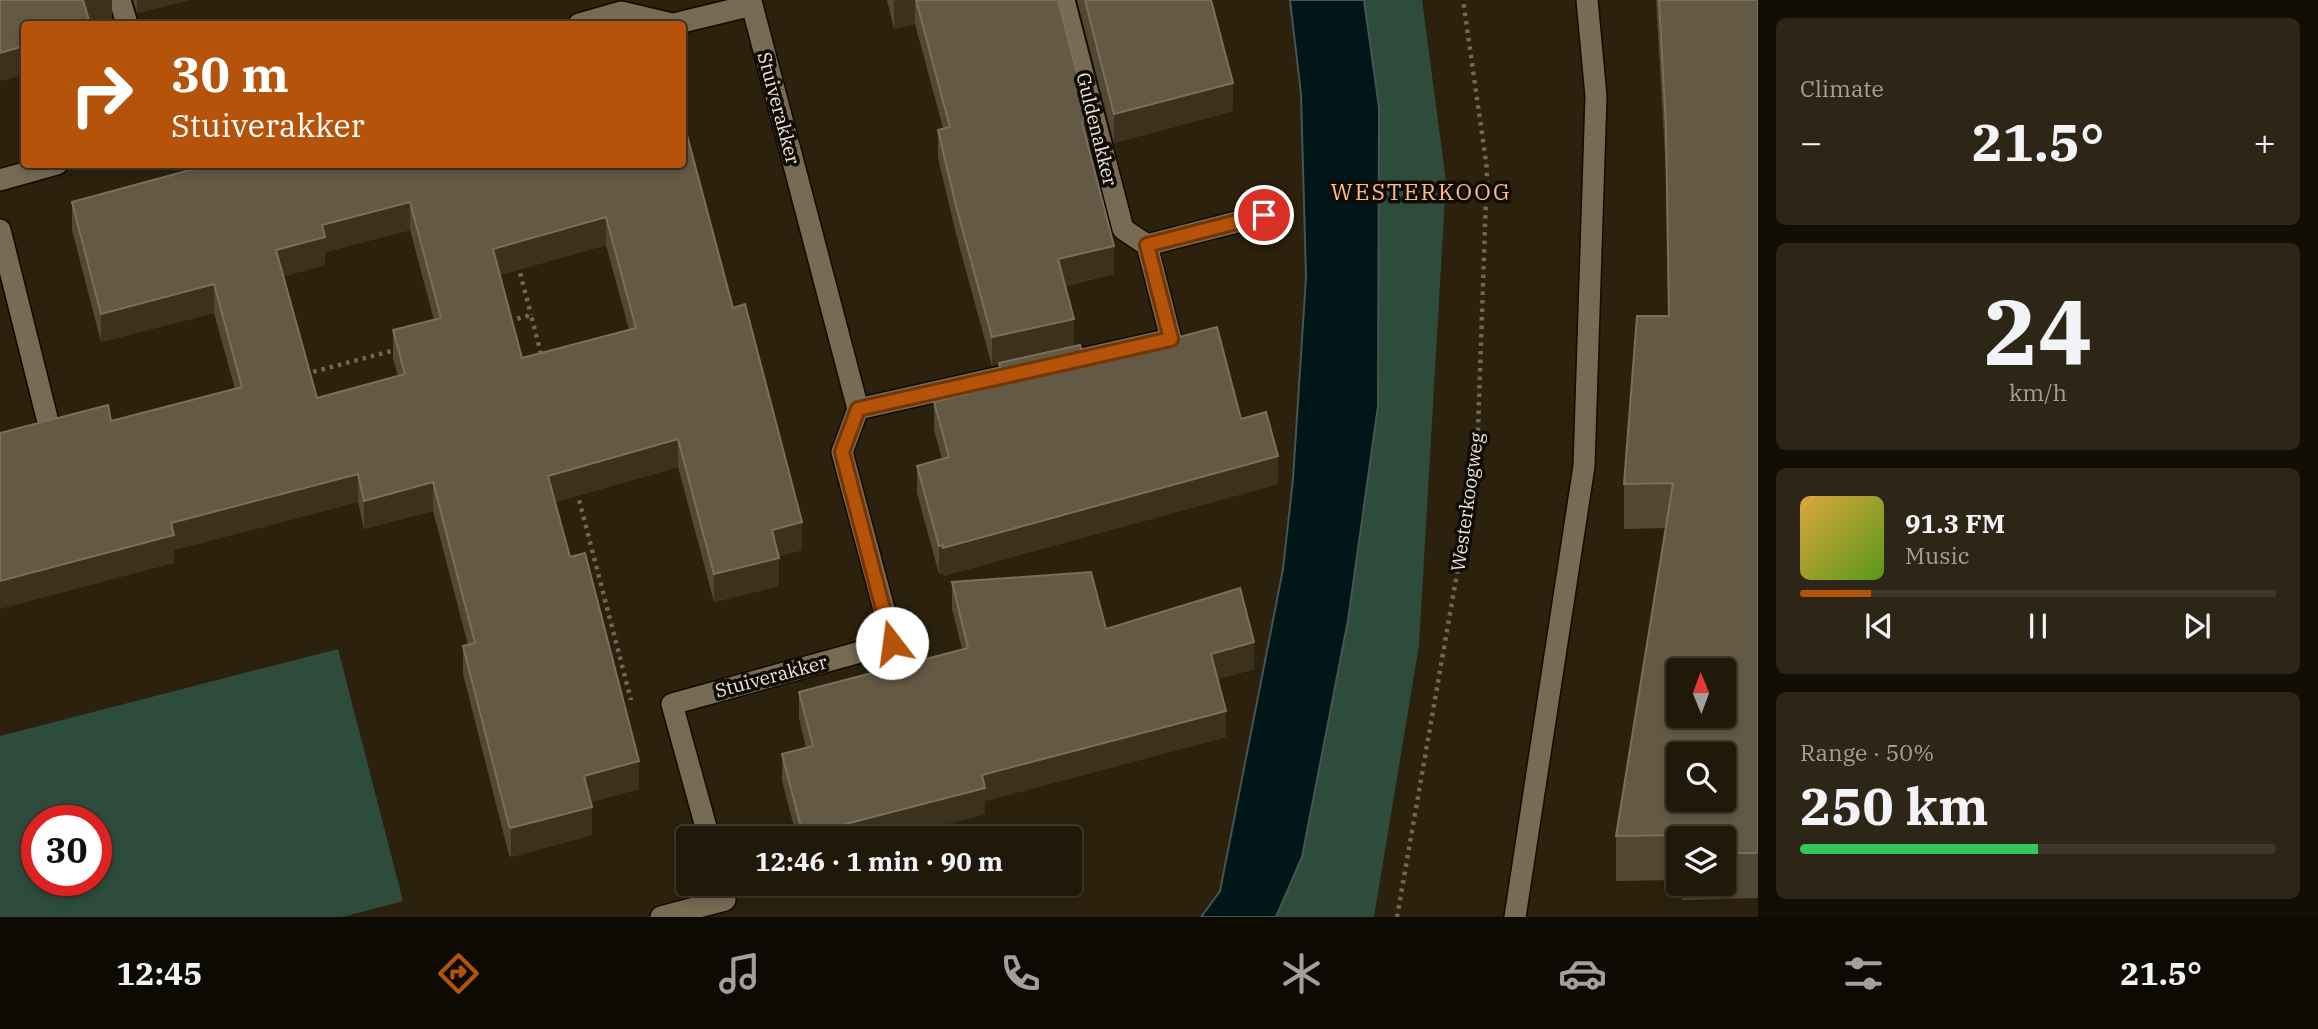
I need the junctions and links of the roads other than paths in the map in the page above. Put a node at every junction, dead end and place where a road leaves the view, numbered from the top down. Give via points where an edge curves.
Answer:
1 (120, 0) edge
2 (1064, 0) edge
3 (1587, 0) edge
4 (619, 6) edge
5 (126, 21) edge
6 (586, 21) edge
7 (664, 21) edge
8 (685, 21) edge
9 (43, 168) edge
10 (0, 180) edge
11 (1264, 215) dead end
12 (0, 230) edge
13 (1147, 245) junction
14 (858, 409) junction
15 (74, 419) edge
16 (48, 426) junction
17 (24, 432) edge
18 (706, 826) edge
19 (725, 896) edge
20 (661, 917) edge
21 (1515, 917) edge

1 - 5 street
2 - 13 street, Guldenakker via 1123,229
3 - 21 street via 1595,96 1584,466
4 - 6 street, Stuiverakker
4 - 7 street, Stuiverakker
8 - 14 street, Stuiverakker via 752,5
9 - 10 street
11 - 13 street
12 - 16 street
13 - 14 street via 1171,339
14 - 18 street, Stuiverakker via 842,452 892,643 672,704
15 - 16 street
16 - 17 street
19 - 20 street via 726,900

